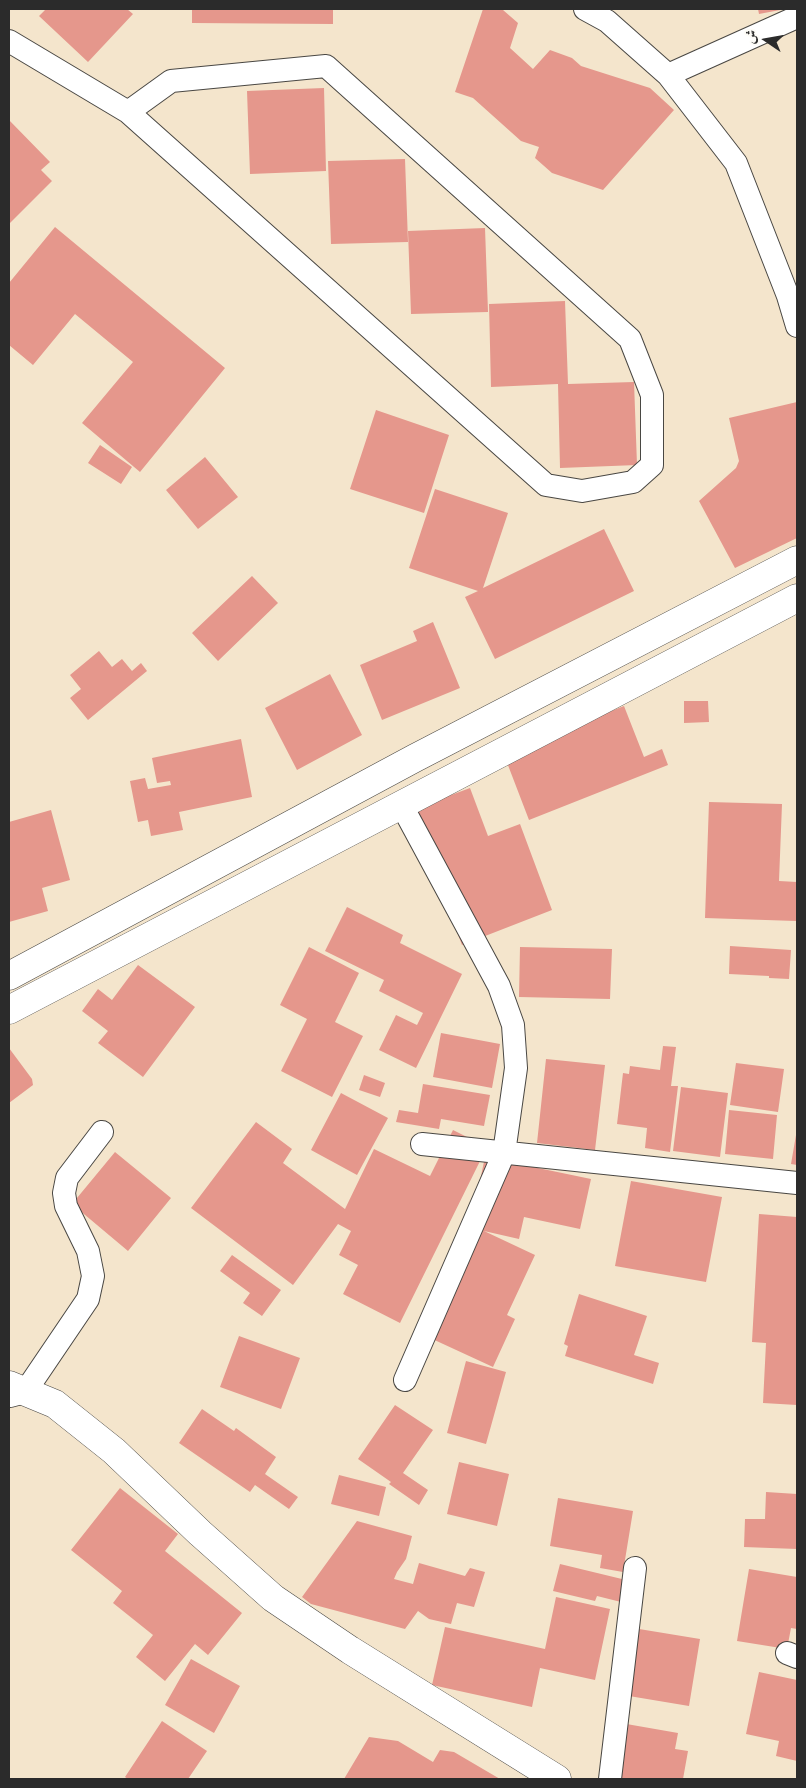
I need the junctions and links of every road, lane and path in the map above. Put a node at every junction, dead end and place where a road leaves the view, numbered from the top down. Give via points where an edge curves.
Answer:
1 (585, 9) edge
2 (797, 17) edge
3 (9, 41) edge
4 (668, 75) junction
5 (128, 112) junction
6 (797, 326) edge
7 (797, 560) edge
8 (797, 598) edge
9 (402, 806) junction
10 (9, 976) edge
11 (9, 1010) edge
12 (102, 1132) dead end
13 (422, 1144) dead end
14 (504, 1153) junction
15 (797, 1183) edge
16 (405, 1380) dead end
17 (14, 1391) edge
18 (635, 1568) dead end
19 (557, 1779) edge
20 (610, 1779) edge

1 - 4 street via 607,21
2 - 4 street
3 - 5 street
4 - 6 street via 736,162
5 - 5 street via 171,81 326,66 630,339 652,395 652,465 633,482 582,491 546,485
7 - 10 street via 406,763
8 - 9 street
9 - 11 street
9 - 14 street via 499,986 513,1025 516,1068
12 - 17 street via 67,1178 64,1192 66,1206 88,1251 93,1276 88,1299
13 - 14 street
14 - 15 street
14 - 16 street
17 - 19 street via 55,1404 114,1451 273,1598
18 - 20 street

